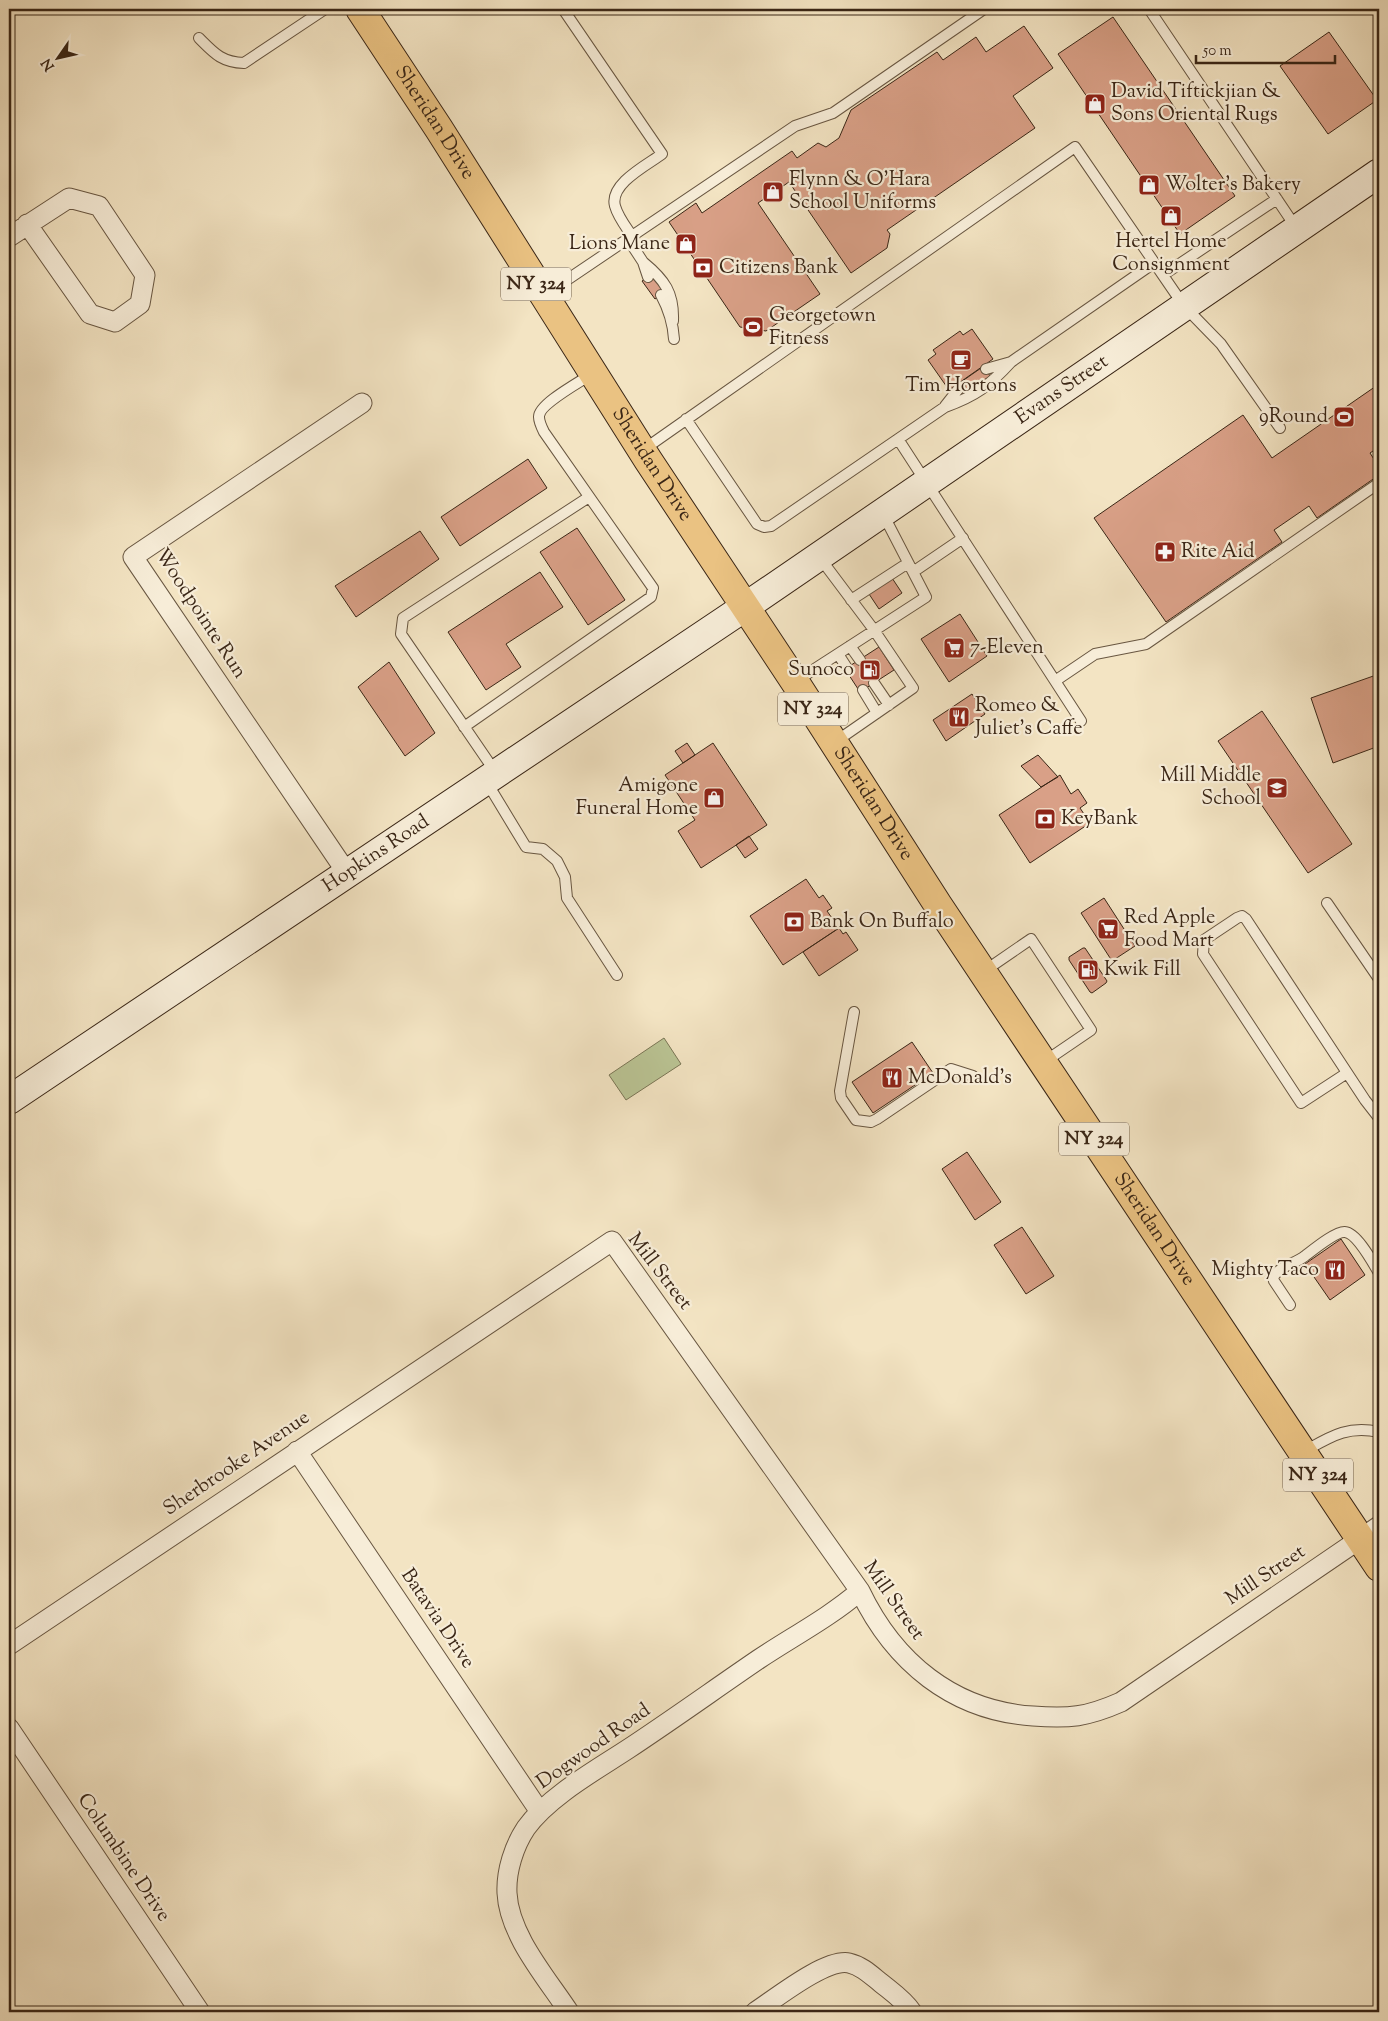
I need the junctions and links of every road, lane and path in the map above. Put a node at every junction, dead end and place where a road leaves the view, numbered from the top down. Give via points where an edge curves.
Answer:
1 (325, 9) edge
2 (360, 9) edge
3 (563, 9) edge
4 (984, 9) edge
5 (1149, 9) edge
6 (199, 38) dead end
7 (1379, 173) edge
8 (1277, 198) junction
9 (27, 224) junction
10 (1298, 230) junction
11 (9, 237) edge
12 (630, 238) junction
13 (643, 262) junction
14 (1154, 263) junction
15 (1163, 275) junction
16 (648, 277) dead end
17 (661, 295) dead end
18 (543, 296) junction
19 (1184, 306) junction
20 (673, 321) junction
21 (674, 339) dead end
22 (1011, 362) junction
23 (986, 369) dead end
24 (594, 373) junction
25 (960, 387) dead end
26 (362, 403) dead end
27 (945, 407) junction
28 (686, 419) junction
29 (1280, 428) dead end
30 (898, 439) junction
31 (642, 450) junction
32 (927, 483) junction
33 (1379, 483) edge
34 (589, 497) junction
35 (883, 513) junction
36 (963, 538) junction
37 (819, 556) junction
38 (911, 568) junction
39 (851, 600) junction
40 (745, 607) junction
41 (874, 630) junction
42 (850, 646) junction
43 (838, 654) junction
44 (860, 660) dead end
45 (847, 668) dead end
46 (1055, 681) junction
47 (795, 682) junction
48 (874, 682) dead end
49 (863, 690) dead end
50 (889, 705) junction
51 (877, 713) junction
52 (1081, 721) dead end
53 (464, 727) junction
54 (834, 742) junction
55 (490, 777) junction
56 (347, 873) junction
57 (1327, 903) dead end
58 (983, 972) junction
59 (617, 974) dead end
60 (1379, 979) edge
61 (854, 1012) dead end
62 (1044, 1062) junction
63 (1347, 1073) junction
64 (973, 1076) dead end
65 (9, 1100) edge
66 (1379, 1118) edge
67 (1379, 1273) edge
68 (1290, 1305) dead end
69 (491, 1323) joint
70 (1379, 1432) edge
71 (297, 1451) junction
72 (1303, 1452) junction
73 (1370, 1532) edge
74 (1379, 1567) edge
75 (860, 1592) junction
76 (9, 1645) edge
77 (9, 1728) edge
78 (540, 1812) junction
79 (200, 2012) edge
80 (569, 2012) edge
81 (755, 2012) edge
82 (912, 2012) edge

1 - 6 lane via 244,62 229,62
2 - 18 main road, Sheridan Drive / NY 324
3 - 12 lane via 662,154 623,182 616,193 615,208
4 - 12 lane via 833,113 795,126
5 - 8 lane
7 - 10 street, Evans Street
8 - 10 lane
8 - 15 lane
9 - 9 street via 68,198 99,206 145,276 140,304 115,322 90,314
9 - 11 street
10 - 19 street, Evans Street
12 - 13 lane
12 - 18 lane
13 - 16 lane
13 - 20 lane via 655,272 669,293 673,303
14 - 15 lane
14 - 22 lane
14 - 28 lane via 1075,147
15 - 19 lane
17 - 20 lane
18 - 24 main road, Sheridan Drive / NY 324
19 - 29 lane via 1221,344
19 - 32 street, Evans Street
20 - 21 lane
22 - 23 lane
22 - 27 lane via 994,381 968,399
24 - 31 main road, Sheridan Drive / NY 324
24 - 34 lane via 548,404 538,418 544,432
25 - 27 lane
26 - 56 street, Woodpointe Run via 133,557
27 - 30 lane
28 - 30 lane via 757,524 764,527 771,526
28 - 31 lane
30 - 32 lane
31 - 40 main road, Sheridan Drive / NY 324
32 - 35 street, Evans Street
32 - 36 lane
33 - 46 lane via 1146,644 1095,654
34 - 53 lane via 653,588 651,597
34 - 53 lane via 403,618 402,634
35 - 37 street, Evans Street
35 - 38 lane
36 - 38 lane
36 - 46 lane
37 - 39 lane
37 - 40 street, Evans Street
38 - 39 lane
38 - 41 lane via 926,597
39 - 41 lane
40 - 47 main road, Sheridan Drive / NY 324
40 - 55 street, Hopkins Road
41 - 42 lane
41 - 50 lane via 913,688
42 - 43 lane
42 - 44 lane
43 - 45 lane
43 - 47 lane
46 - 52 lane
47 - 54 main road, Sheridan Drive / NY 324
48 - 50 lane
49 - 51 lane
50 - 51 lane
51 - 54 lane
53 - 55 lane
54 - 58 main road, Sheridan Drive / NY 324
55 - 56 street, Hopkins Road
55 - 59 lane via 526,847 543,848 557,861 565,877 567,898
56 - 65 street, Hopkins Road
57 - 60 lane
58 - 62 main road, Sheridan Drive / NY 324
58 - 62 lane via 1031,939 1091,1030
61 - 64 lane via 840,1092 856,1120 871,1122 877,1119 951,1069
62 - 72 main road, Sheridan Drive / NY 324
63 - 63 lane via 1246,919 1242,916 1237,918 1204,940 1204,954 1300,1103
63 - 66 lane
67 - 68 lane via 1352,1235 1336,1234 1276,1272 1274,1281
69 - 71 street, Sherbrooke Avenue
69 - 75 street, Mill Street via 612,1241
70 - 72 lane via 1347,1430
71 - 76 street, Sherbrooke Avenue
71 - 78 street, Batavia Drive
72 - 73 main road, Sheridan Drive / NY 324
73 - 74 main road, Sheridan Drive / NY 324
73 - 75 street, Mill Street via 1121,1702 1098,1713 1072,1718 1011,1715 953,1695 929,1680 908,1660 881,1627
75 - 78 street, Dogwood Road via 578,1782
77 - 79 street, Columbine Drive
78 - 80 street, Dogwood Road via 516,1848 508,1871 507,1892 516,1932
81 - 82 street via 834,1963 861,1968 906,2003

